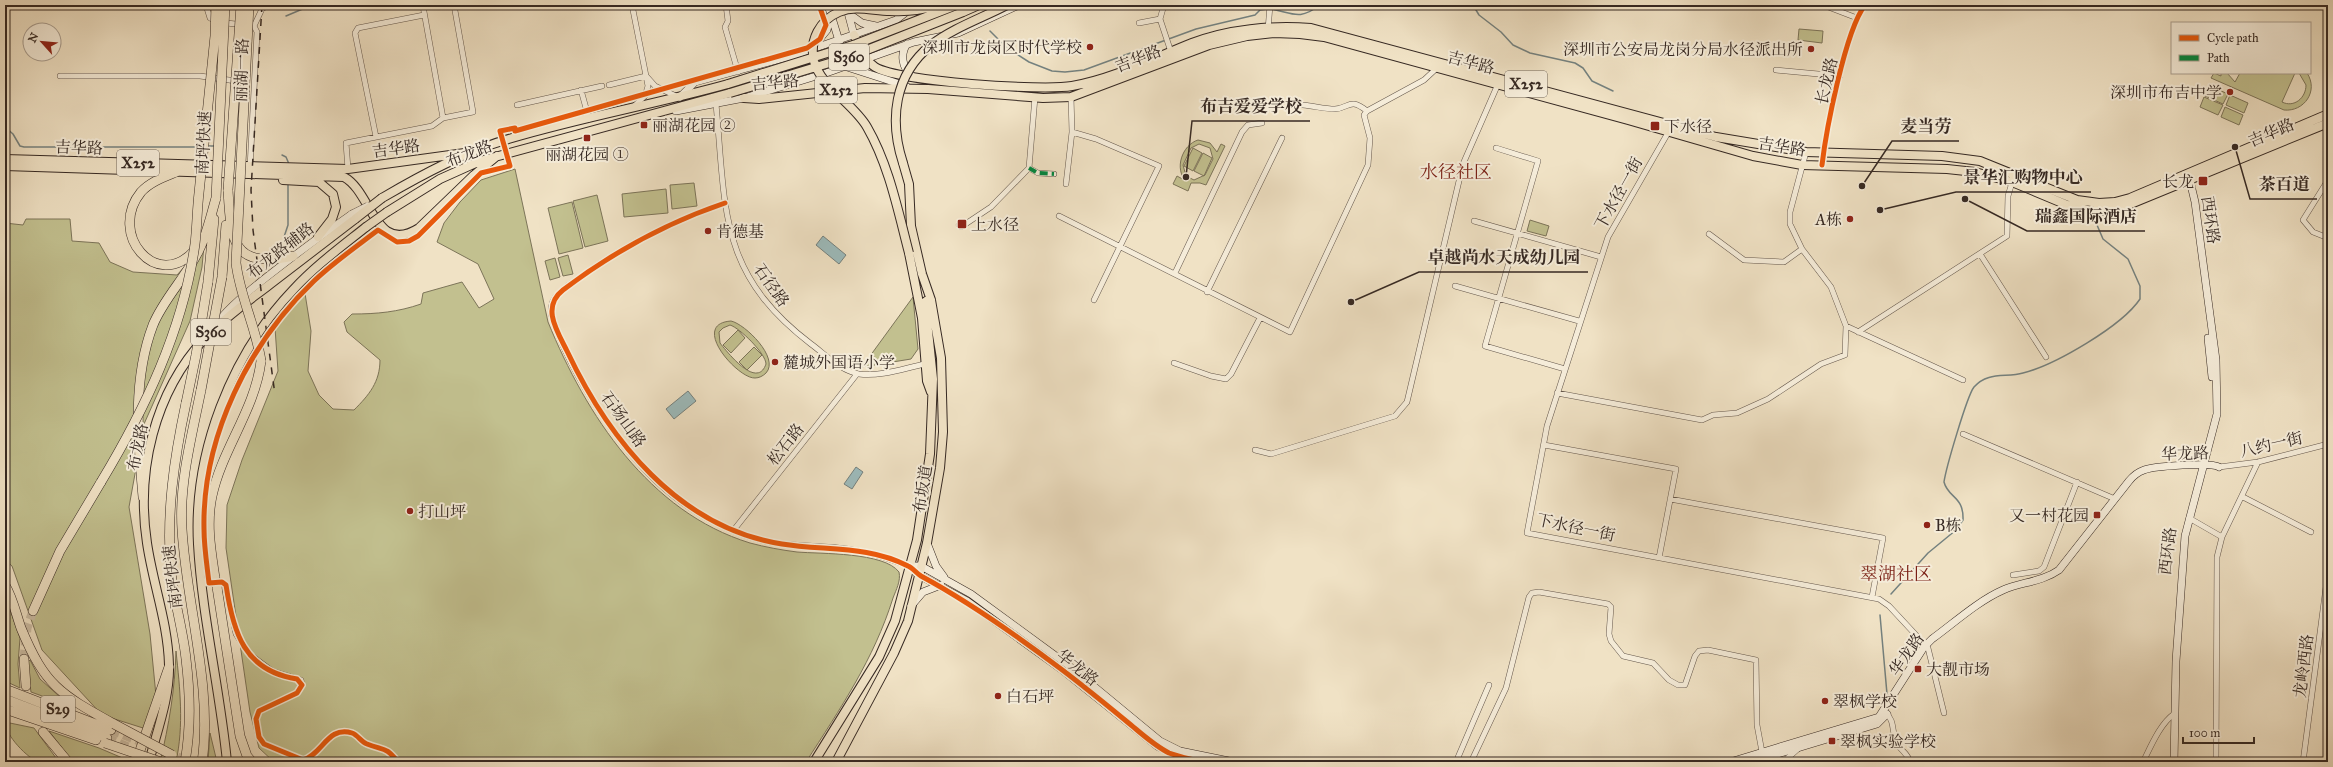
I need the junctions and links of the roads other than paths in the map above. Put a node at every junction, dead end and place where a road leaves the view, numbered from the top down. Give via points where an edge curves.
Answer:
1 (206, 5) edge
2 (216, 5) edge
3 (225, 5) edge
4 (240, 5) edge
5 (249, 5) edge
6 (268, 5) edge
7 (454, 5) edge
8 (632, 5) edge
9 (726, 5) edge
10 (828, 5) edge
11 (846, 5) edge
12 (915, 5) edge
13 (938, 5) edge
14 (957, 5) edge
15 (979, 5) edge
16 (1007, 5) edge
17 (1019, 5) edge
18 (1164, 5) edge
19 (1270, 5) edge
20 (1823, 5) edge
21 (1865, 5) edge
22 (423, 6) edge
23 (830, 13) junction
24 (848, 14) junction
25 (424, 15) junction
26 (1857, 18) junction
27 (1160, 19) junction
28 (1139, 23) dead end
29 (254, 26) junction
30 (878, 26) junction
31 (1268, 27) junction
32 (854, 35) junction
33 (837, 40) junction
34 (907, 44) junction
35 (807, 51) junction
36 (1171, 52) junction
37 (866, 59) junction
38 (1440, 65) junction
39 (846, 66) junction
40 (1776, 70) dead end
41 (738, 72) junction
42 (60, 76) dead end
43 (646, 76) junction
44 (1840, 76) junction
45 (916, 78) junction
46 (254, 84) junction
47 (609, 84) dead end
48 (1498, 84) junction
49 (602, 86) dead end
50 (928, 89) junction
51 (581, 90) junction
52 (1035, 97) junction
53 (1071, 97) junction
54 (679, 98) junction
55 (744, 98) junction
56 (716, 104) junction
57 (517, 105) dead end
58 (1304, 105) dead end
59 (631, 108) junction
60 (1367, 111) junction
61 (2328, 114) edge
62 (443, 118) junction
63 (638, 118) junction
64 (589, 119) junction
65 (1262, 123) dead end
66 (2328, 123) edge
67 (1668, 131) junction
68 (1072, 132) junction
69 (376, 137) junction
70 (1282, 138) dead end
71 (1496, 148) dead end
72 (472, 152) junction
73 (1806, 152) junction
74 (1824, 152) junction
75 (497, 156) junction
76 (5, 159) edge
77 (1802, 165) junction
78 (1822, 165) junction
79 (5, 166) edge
80 (1029, 168) junction
81 (348, 169) junction
82 (250, 170) junction
83 (176, 172) junction
84 (271, 174) junction
85 (1054, 174) dead end
86 (300, 175) junction
87 (2014, 178) junction
88 (2187, 180) junction
89 (2328, 180) edge
90 (1066, 184) dead end
91 (356, 188) junction
92 (228, 190) junction
93 (216, 198) junction
94 (725, 203) junction
95 (354, 216) junction
96 (1059, 216) dead end
97 (1474, 221) dead end
98 (958, 225) dead end
99 (1517, 233) junction
100 (1709, 234) dead end
101 (203, 236) junction
102 (318, 237) junction
103 (2328, 238) edge
104 (1120, 246) junction
105 (1802, 250) junction
106 (1980, 254) junction
107 (294, 256) junction
108 (1601, 257) junction
109 (1176, 273) junction
110 (1455, 286) dead end
111 (1207, 292) junction
112 (1498, 298) junction
113 (1094, 300) dead end
114 (928, 301) junction
115 (1260, 318) junction
116 (1579, 321) junction
117 (1846, 326) junction
118 (1858, 332) junction
119 (205, 338) junction
120 (2046, 357) dead end
121 (1174, 363) dead end
122 (925, 364) junction
123 (1565, 369) junction
124 (857, 374) junction
125 (1963, 380) dead end
126 (1557, 393) junction
127 (931, 394) junction
128 (1963, 434) dead end
129 (2328, 444) edge
130 (1544, 445) junction
131 (1254, 450) dead end
132 (2258, 462) junction
133 (2203, 467) junction
134 (2219, 467) joint
135 (2077, 482) junction
136 (2243, 497) junction
137 (143, 498) junction
138 (2115, 498) junction
139 (1670, 499) junction
140 (2189, 518) junction
141 (733, 531) junction
142 (2311, 532) dead end
143 (2222, 537) junction
144 (927, 543) junction
145 (1659, 558) junction
146 (909, 566) junction
147 (921, 566) junction
148 (2328, 572) edge
149 (919, 575) junction
150 (2013, 575) dead end
151 (947, 580) junction
152 (202, 584) junction
153 (5, 585) edge
154 (940, 585) junction
155 (1872, 597) junction
156 (911, 606) junction
157 (33, 611) tunnel mouth
158 (1926, 647) junction
159 (24, 659) tunnel mouth
160 (169, 667) junction
161 (1489, 685) dead end
162 (26, 686) dead end
163 (5, 689) edge
164 (5, 699) edge
165 (5, 709) edge
166 (264, 709) dead end
167 (1885, 712) junction
168 (1944, 713) dead end
169 (2172, 716) junction
170 (43, 732) dead end
171 (109, 734) junction
172 (1811, 738) junction
173 (1801, 747) junction
174 (1762, 752) junction
175 (172, 755) tunnel mouth
176 (68, 762) edge
177 (136, 762) edge
178 (149, 762) edge
179 (161, 762) tunnel mouth
180 (185, 762) edge
181 (202, 762) edge
182 (227, 762) edge
183 (252, 762) edge
184 (814, 762) edge
185 (836, 762) edge
186 (1202, 762) edge
187 (1234, 762) edge
188 (1457, 762) edge
189 (1471, 762) edge
190 (1730, 762) edge
191 (1751, 762) edge
192 (1784, 762) edge
193 (1910, 762) edge
194 (2143, 762) edge
195 (2169, 762) edge
196 (2174, 762) edge
197 (2216, 762) edge
198 (2303, 762) edge

1 - 29 street, 丽湖一路 via 210,18 217,22
2 - 157 highway, bridge via 195,245 172,336 152,390 129,435 60,551
3 - 93 highway, 南坪快速, bridge
4 - 92 highway, 南坪快速, bridge
5 - 183 highway, bridge via 236,263 238,282 259,343 261,361 259,380 221,468 212,497 208,527 240,736 247,756
6 - 29 street via 262,9
7 - 62 street via 473,112
8 - 43 street
9 - 41 street via 728,21 725,27
10 - 23 street
11 - 24 street
12 - 30 street via 899,19
13 - 122 main road, bridge via 904,11 860,8 841,11 822,25 814,42 813,58 818,72 858,114 877,147 899,212 909,253 922,318
14 - 54 main road, 布龙路 / S360, bridge via 856,44
15 - 63 main road, 布龙路 / S360, bridge via 849,57
16 - 114 main road, 布坂道, bridge via 952,32 932,45 907,74 897,101 895,125 909,184 911,226
17 - 34 street via 958,33
18 - 27 street
19 - 31 street
20 - 26 street
21 - 26 street, 长龙路
22 - 25 street
23 - 33 street
23 - 35 street via 824,36
24 - 30 street via 862,23
24 - 32 street
25 - 62 street
25 - 69 street via 358,28 355,33
26 - 44 street, 长龙路
27 - 28 street
27 - 36 street
29 - 46 street, 丽湖一路
30 - 32 street
31 - 36 main road, 吉华路 / X252 via 1193,43
31 - 38 main road, 吉华路 / X252 via 1324,37
31 - 53 main road, 吉华路 / X252 via 1246,36 1209,45
32 - 33 street
32 - 37 main road, X252
33 - 35 street
33 - 39 street
34 - 37 street
34 - 45 street via 903,53 904,65
35 - 41 street
36 - 45 main road, 吉华路 / X252 via 1090,81 1063,87 1030,87
37 - 39 street
37 - 45 main road, 吉华路 / X252 via 883,70
38 - 48 main road, 吉华路 / X252
38 - 60 street via 1424,80
38 - 73 main road, 吉华路 / X252 via 1716,137
39 - 50 street via 858,72
39 - 55 street
40 - 44 street
41 - 54 street via 695,82
42 - 46 street via 200,76
43 - 47 street
43 - 54 street via 655,86
43 - 59 street via 647,91
44 - 74 street, 长龙路
46 - 82 street, 丽湖一路
48 - 67 main road, 吉华路 / X252
48 - 131 street via 1463,164 1407,402 1394,416 1271,454
49 - 51 street
50 - 52 main road, 吉华路 / X252
50 - 55 main road, 吉华路 / X252 via 854,89 759,99
51 - 57 street
51 - 64 street
52 - 53 main road, 吉华路 / X252
52 - 80 street
53 - 68 street
54 - 59 main road, 布龙路 / S360
55 - 56 street, 吉华路 / X252
56 - 63 street, 吉华路 / X252
56 - 94 street, 石径路
58 - 60 street via 1336,109 1347,104 1361,106
59 - 64 main road, 布龙路 / S360
60 - 115 street via 1364,119 1370,138 1368,165 1290,332
61 - 88 main road, 吉华路 / X252
62 - 69 street via 432,126
63 - 75 main road, 布龙路 / S360
64 - 72 main road, 布龙路 / S360 via 512,138
65 - 109 street via 1248,125 1242,132
66 - 88 main road, 吉华路 / X252
67 - 77 main road, 吉华路 / X252 via 1753,156
67 - 108 street, 下水径一街 via 1608,237
68 - 90 street
68 - 104 street via 1096,139 1159,166
69 - 81 street via 346,143
70 - 111 street
71 - 99 street via 1538,161
72 - 81 main road, 吉华路 / X252
72 - 95 main road, S360, bridge via 438,167
73 - 74 main road, 吉华路 / X252
73 - 77 street
74 - 78 street, 长龙路
74 - 87 main road, 吉华路 / X252 via 1942,156 1980,161
75 - 91 main road, X252 via 419,228 406,235 395,235 380,226
75 - 152 main road, 布龙路 / S360, bridge via 440,179 387,212 306,276 277,307 230,384 213,429 204,465 198,520
76 - 82 main road, 吉华路 / X252
77 - 78 main road, 吉华路 / X252
77 - 105 street via 1790,212 1790,224
78 - 87 main road, 吉华路 / X252 via 1947,168
79 - 83 main road, 吉华路 / X252
80 - 85 street via 1038,173
80 - 98 street via 991,207 961,227
81 - 86 main road, 吉华路 / X252
81 - 91 main road
82 - 83 main road, 吉华路 / X252
82 - 84 main road, 吉华路 / X252
83 - 101 highway via 159,179 142,192 131,216 131,238 144,257 167,265 188,258
84 - 86 main road
84 - 86 main road, X252
86 - 91 main road, X252 via 344,177
86 - 102 main road via 319,182 333,194 336,207 332,220
87 - 88 main road, 吉华路 / X252 via 2067,205 2104,211 2128,205
87 - 106 street via 2008,196 2007,236
88 - 133 street, 西环路 via 2204,300 2214,400
89 - 103 street via 2304,220 2313,232
92 - 107 highway via 230,231 243,251 254,258 271,261
92 - 181 highway, 南坪快速, bridge via 222,277 189,448 182,527 202,700
93 - 101 highway
93 - 180 highway, 南坪快速, bridge via 208,282 170,488 169,532 172,573 186,660 188,732
94 - 124 street, 石径路 via 735,249 764,301 789,327 840,366
94 - 141 street, 石场山路 via 664,227 609,257 557,294 551,307 551,314 567,352 591,397 644,468 675,497
95 - 102 street, 布龙路辅路
95 - 119 main road, 布龙路 / S360
96 - 104 street
97 - 99 street
99 - 108 street
99 - 112 street
100 - 105 street via 1744,260 1784,262
101 - 137 highway via 199,250 153,325 144,354 137,421
102 - 107 street, 布龙路辅路
104 - 109 street
104 - 113 street
105 - 117 street via 1831,287
106 - 118 street
106 - 120 street
107 - 119 street, 布龙路辅路 via 231,307
108 - 116 street, 下水径一街
109 - 111 street
110 - 112 street
111 - 115 street
112 - 116 street
112 - 123 street via 1485,346
114 - 127 main road, 布坂道 via 933,373
114 - 144 main road, 布坂道 via 941,358 943,432 940,468
115 - 121 street via 1231,374 1226,378 1211,376
116 - 123 street, 下水径一街
117 - 118 street
117 - 126 street via 1845,355 1827,362 1768,399 1737,413 1713,415 1702,420
118 - 125 street
119 - 137 main road, 布龙路 / S360 via 187,360 160,410 151,436
122 - 124 street, 石径路
122 - 127 main road
123 - 126 street, 下水径一街
124 - 141 street, 松石路
126 - 130 street, 下水径一街
127 - 146 main road, 布坂道 via 930,454 917,540
128 - 135 street
129 - 132 street, 八约一街
130 - 139 street via 1676,469
130 - 145 street, 下水径一街 via 1527,534
132 - 134 street, 八约一街
132 - 136 street
133 - 134 street, 华龙路
133 - 138 street, 华龙路 via 2143,470 2133,476
133 - 140 street, 西环路
133 - 158 street, 华龙路 via 2152,472 2137,478 2060,574 2049,581 2011,591 1994,599
133 - 169 street, 西环路 via 2181,535
135 - 138 street
135 - 150 street via 2044,567 2039,571
136 - 142 street
136 - 143 street
137 - 160 main road, 布龙路 / S360 via 148,550 165,625
138 - 158 street, 华龙路 via 2058,570 1993,596 1932,639
139 - 145 street
139 - 155 street via 1883,538
140 - 143 street
140 - 169 street, 西环路 via 2181,566
141 - 146 street, 石场山路 via 781,544 860,551
143 - 197 street via 2218,557
144 - 147 main road, 布坂道
144 - 151 street via 936,566
145 - 155 street, 下水径一街
146 - 147 street
146 - 149 street, 华龙路
146 - 184 main road, 布坂道 via 895,622 879,657
147 - 149 main road, 布坂道
147 - 151 street, 华龙路
148 - 198 street, 龙岭西路
149 - 154 street, 华龙路
149 - 156 main road, 布坂道
151 - 187 street, 华龙路 via 971,594 1068,665 1160,741 1180,750
152 - 166 street via 225,584 236,634 248,653 272,671 300,680 302,685 297,693
152 - 182 main road, S360
153 - 171 highway via 33,656 46,677
154 - 156 street via 923,592
154 - 186 street, 华龙路 via 967,601 1061,669 1157,746 1179,756
155 - 158 street, 下水径一街 via 1889,606
156 - 185 main road, 布坂道 via 894,653
158 - 167 street, 华龙路
158 - 168 street, 下水径一街
159 - 162 highway
160 - 177 highway
160 - 178 main road, 布龙路 / S360 via 164,708
161 - 188 street
163 - 171 highway, S29
164 - 171 highway, S29
165 - 171 highway
167 - 172 street, 华龙路 via 1876,718
167 - 173 street, 华龙路 via 1876,724
167 - 193 street via 1892,720 1898,744 1907,753
169 - 194 street
169 - 195 street, 西环路
169 - 196 street, 西环路
170 - 176 highway
171 - 175 highway, bridge
171 - 179 highway, bridge
172 - 173 street
172 - 174 street, 华龙路
173 - 191 street, 华龙路
173 - 192 street
174 - 189 street via 1757,725 1756,660 1708,650 1699,652 1695,656 1685,685 1678,685 1669,680 1653,663 1622,656 1609,634 1611,608 1608,604 1539,592 1529,597 1506,688
174 - 190 street, 华龙路

